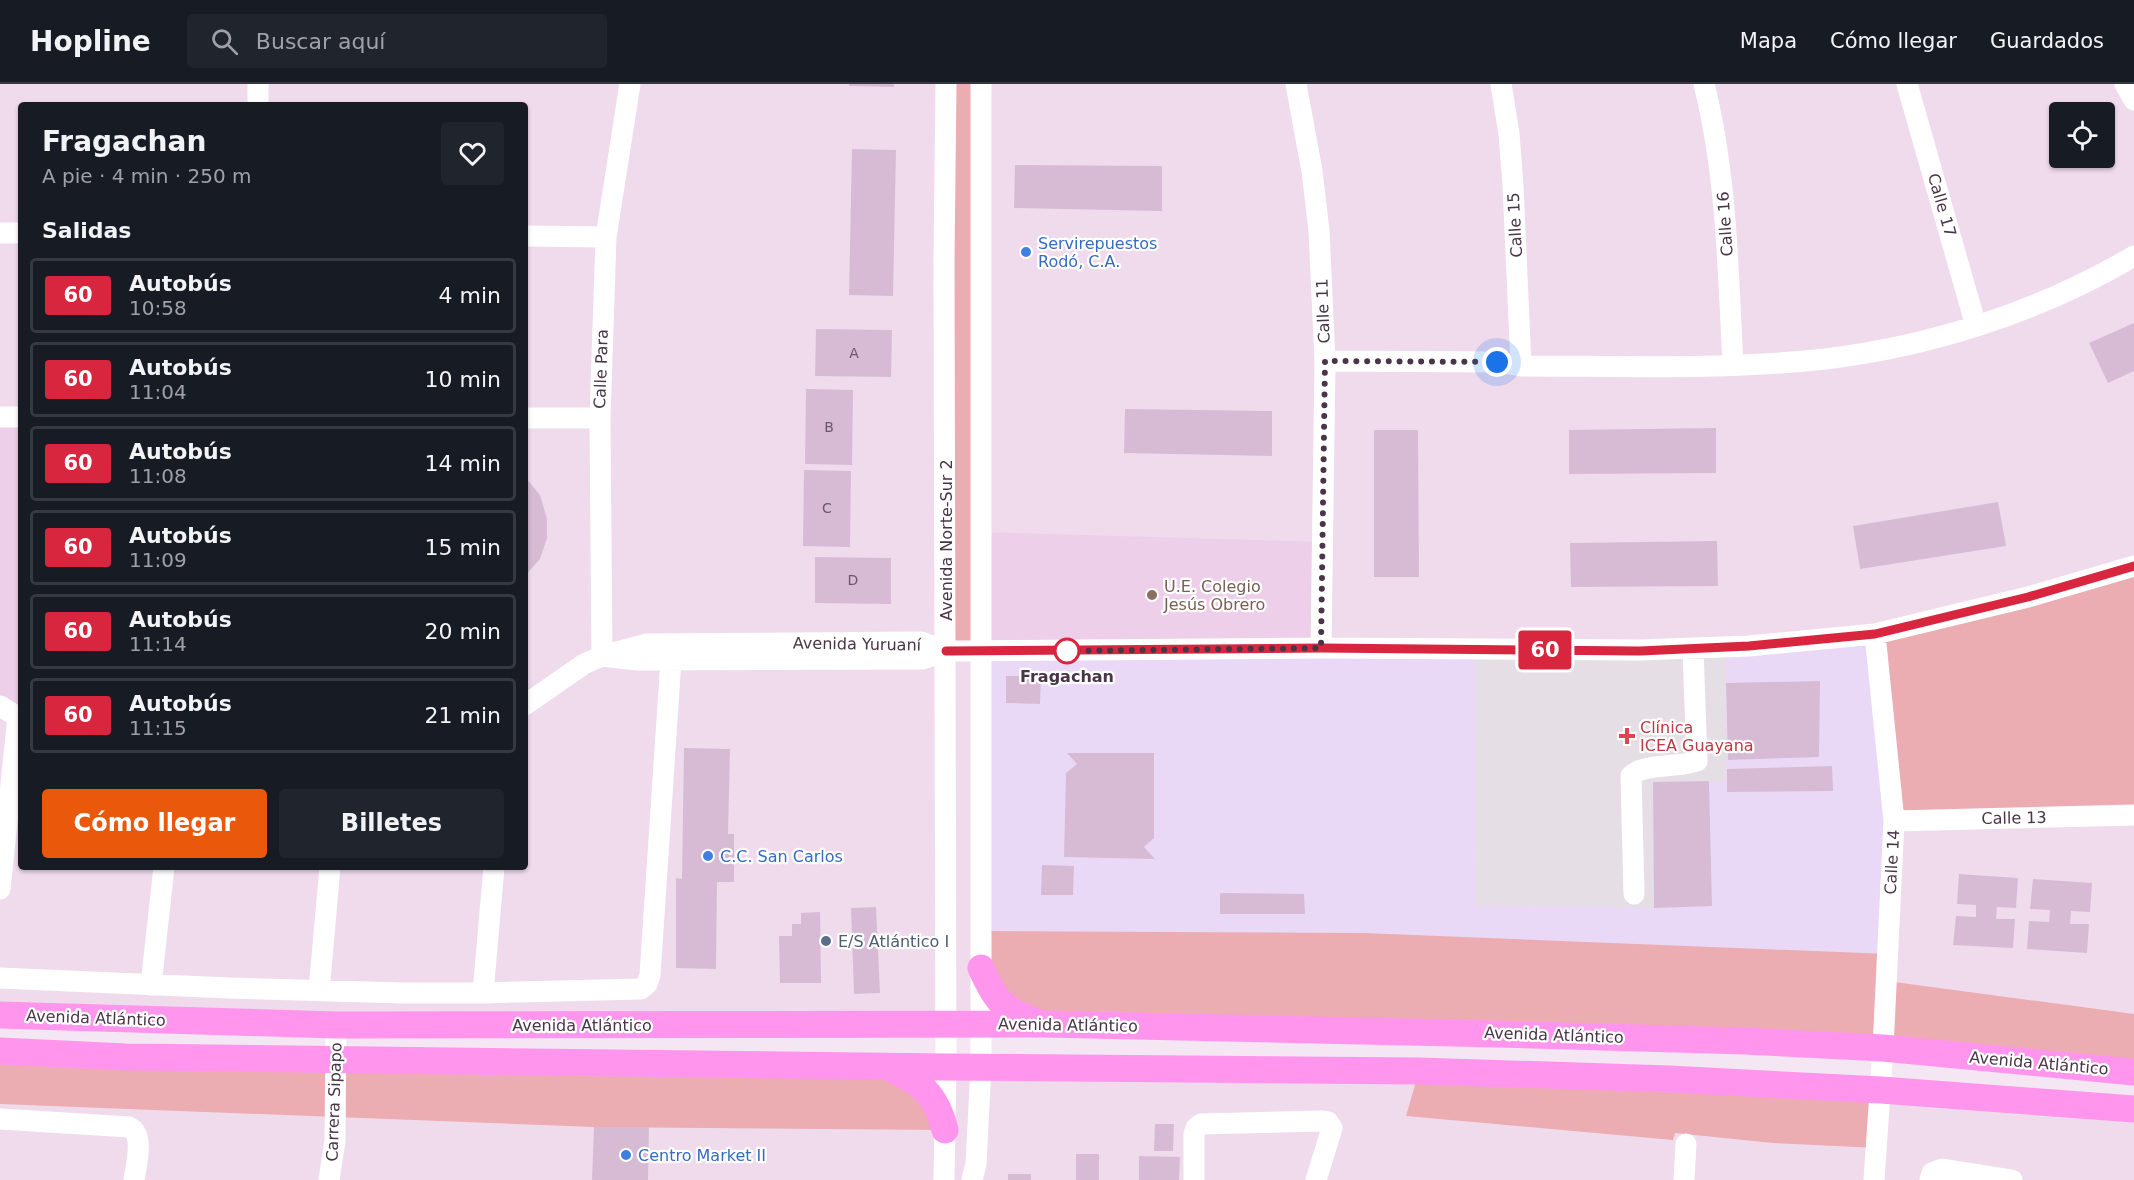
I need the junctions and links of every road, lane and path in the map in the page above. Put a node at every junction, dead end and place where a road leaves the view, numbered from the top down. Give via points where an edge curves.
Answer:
1 (258, 84) edge
2 (630, 84) edge
3 (946, 84) edge
4 (981, 84) edge
5 (1296, 84) edge
6 (1501, 84) edge
7 (1704, 84) edge
8 (1907, 84) edge
9 (2125, 84) edge
10 (2134, 100) edge
11 (258, 102) edge
12 (0, 233) edge
13 (18, 233) edge
14 (528, 236) edge
15 (606, 237) junction
16 (2134, 256) edge
17 (1976, 326) junction
18 (1325, 361) junction
19 (1733, 365) junction
20 (1521, 366) junction
21 (0, 417) edge
22 (18, 417) edge
23 (528, 418) edge
24 (600, 418) junction
25 (2134, 566) edge
26 (1875, 634) junction
27 (1321, 648) junction
28 (1693, 650) junction
29 (946, 651) junction
30 (982, 651) junction
31 (602, 656) junction
32 (671, 660) junction
33 (528, 703) edge
34 (0, 706) edge
35 (18, 717) edge
36 (18, 735) edge
37 (2134, 815) edge
38 (1894, 821) junction
39 (164, 870) edge
40 (330, 870) edge
41 (494, 870) edge
42 (0, 889) edge
43 (1634, 894) dead end
44 (981, 968) junction
45 (5, 979) edge
46 (151, 985) junction
47 (319, 991) junction
48 (483, 993) junction
49 (0, 1014) edge
50 (946, 1024) junction
51 (981, 1024) junction
52 (1045, 1024) junction
53 (336, 1025) junction
54 (1883, 1048) junction
55 (0, 1051) edge
56 (336, 1059) junction
57 (885, 1066) junction
58 (946, 1067) junction
59 (981, 1067) junction
60 (2134, 1072) edge
61 (1881, 1090) junction
62 (2134, 1108) edge
63 (0, 1119) edge
64 (945, 1130) junction
65 (1686, 1144) dead end
66 (134, 1180) edge
67 (329, 1180) edge
68 (944, 1180) edge
69 (972, 1180) edge
70 (1194, 1180) edge
71 (1316, 1180) edge
72 (1684, 1180) edge
73 (1874, 1180) edge
74 (1930, 1180) edge
75 (2012, 1180) edge

1 - 11 street
2 - 15 street, Calle Para
3 - 29 street, Avenida Norte-Sur 2
4 - 30 street
5 - 18 street, Calle 11 via 1319,231
6 - 20 street, Calle 15 via 1513,184
7 - 19 street, Calle 16 via 1719,157
8 - 17 street, Calle 17
9 - 10 street
12 - 13 street
14 - 15 street
15 - 24 street, Calle Para
16 - 17 street via 2062,294
17 - 19 street via 1882,350 1824,359
18 - 20 street via 1497,362
18 - 27 street, Calle 11
19 - 20 street
21 - 22 street
23 - 24 street
24 - 31 street, Calle Para
25 - 26 street via 2028,597
26 - 28 street
26 - 38 street, Calle 14
27 - 28 street
27 - 30 street
28 - 43 street via 1696,761 1637,770 1631,776
29 - 30 street
29 - 31 street, Avenida Yuruaní via 921,642 647,644
29 - 32 street, Avenida Yuruaní via 922,659
29 - 50 street, Avenida Norte-Sur 2
30 - 44 street
31 - 32 street, Avenida Yuruaní
31 - 33 street, Avenida Yuruaní
32 - 48 street via 647,984 633,991
34 - 35 street
36 - 42 street
37 - 38 street, Calle 13
38 - 54 street, Calle 14
39 - 46 street
40 - 47 street
41 - 48 street
44 - 51 street
44 - 52 main road via 1002,1004 1017,1015
45 - 46 street
46 - 47 street
47 - 48 street
49 - 53 main road, Avenida Atlántico
50 - 51 main road, Avenida Atlántico
50 - 53 main road, Avenida Atlántico
50 - 58 street, Avenida Norte-Sur 2
51 - 52 main road, Avenida Atlántico
51 - 59 street
52 - 54 main road, Avenida Atlántico via 1510,1034
53 - 56 street, Carrera Sipapo
54 - 60 main road, Avenida Atlántico
54 - 61 street, Calle 14
55 - 56 main road
56 - 57 main road
56 - 67 street, Carrera Sipapo via 335,1141
57 - 58 main road
57 - 64 main road via 907,1076 933,1097
58 - 59 main road
58 - 64 street, Avenida Norte-Sur 2
59 - 61 main road via 1431,1071
59 - 69 street
61 - 62 main road
61 - 73 street, Calle 14
63 - 66 street via 135,1129 138,1143
64 - 68 street, Avenida Norte-Sur 2
65 - 72 street
70 - 71 street via 1194,1134 1201,1124 1328,1122 1332,1128
74 - 75 street via 1932,1173 1942,1169

